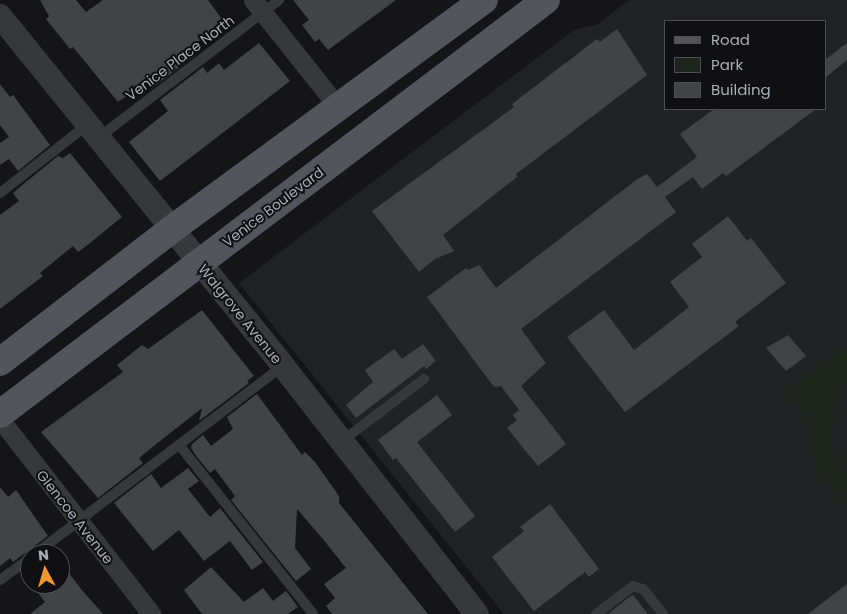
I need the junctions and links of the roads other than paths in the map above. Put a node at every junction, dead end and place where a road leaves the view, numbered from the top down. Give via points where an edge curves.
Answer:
1 (279, 0) edge
2 (484, 0) edge
3 (546, 0) edge
4 (258, 6) edge
5 (0, 16) edge
6 (339, 108) junction
7 (92, 132) junction
8 (0, 193) edge
9 (172, 229) junction
10 (199, 263) junction
11 (0, 362) edge
12 (283, 366) junction
13 (424, 379) dead end
14 (0, 414) edge
15 (0, 419) edge
16 (342, 441) junction
17 (180, 446) junction
18 (78, 521) junction
19 (48, 544) edge
20 (20, 565) edge
21 (0, 580) edge
22 (151, 614) edge
23 (313, 614) edge
24 (478, 614) edge
25 (596, 614) edge
26 (663, 614) edge

1 - 4 lane, Venice Place North
2 - 6 main road
3 - 10 main road, Venice Boulevard
4 - 6 street
4 - 7 lane, Venice Place North
5 - 7 street, Walgrove Avenue
6 - 9 main road
7 - 8 lane, Venice Place North
7 - 9 street, Walgrove Avenue
9 - 10 street, Walgrove Avenue
9 - 11 main road
10 - 12 street, Walgrove Avenue
10 - 14 main road, Venice Boulevard
12 - 16 street, Walgrove Avenue
12 - 17 lane
13 - 16 lane
15 - 18 street, Glencoe Avenue
16 - 24 street, Walgrove Avenue
17 - 18 lane
17 - 23 lane
18 - 19 lane
18 - 22 street, Glencoe Avenue
20 - 21 lane
25 - 26 lane via 633,586 643,589

